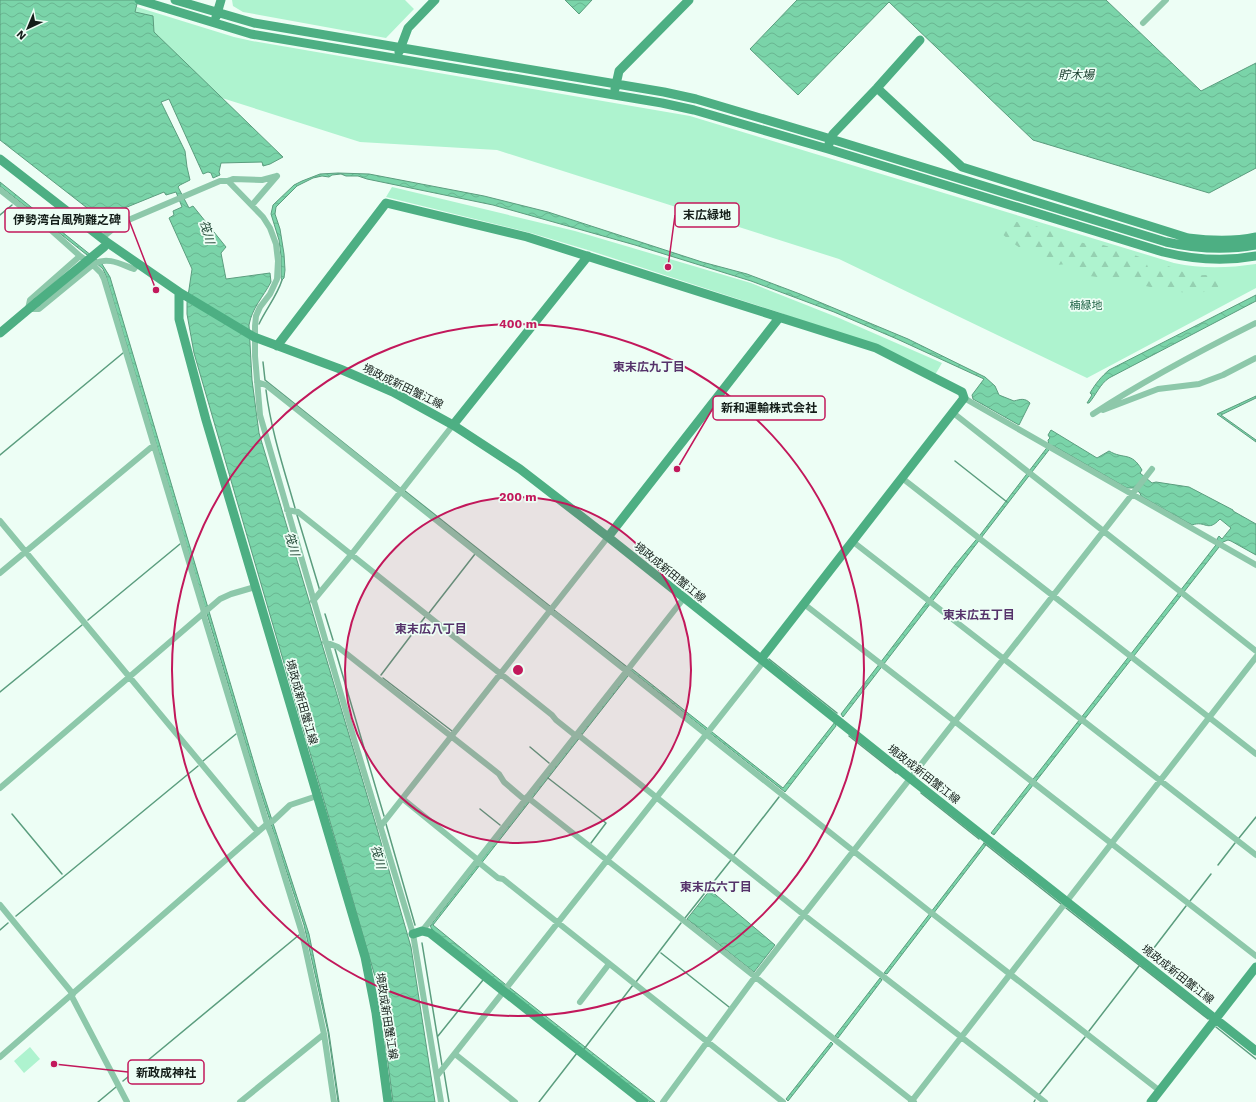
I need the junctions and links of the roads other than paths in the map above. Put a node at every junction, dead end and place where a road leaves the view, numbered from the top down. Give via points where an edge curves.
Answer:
1 (139, 0) edge
2 (175, 0) edge
3 (221, 0) edge
4 (435, 0) edge
5 (689, 0) edge
6 (1166, 0) edge
7 (217, 12) junction
8 (214, 22) junction
9 (1143, 23) dead end
10 (920, 40) dead end
11 (401, 48) junction
12 (397, 58) junction
13 (616, 84) junction
14 (877, 88) junction
15 (614, 95) junction
16 (831, 139) junction
17 (828, 149) junction
18 (0, 159) edge
19 (228, 181) junction
20 (0, 190) edge
21 (252, 205) junction
22 (1256, 237) edge
23 (105, 243) junction
24 (1256, 245) edge
25 (80, 256) junction
26 (588, 256) junction
27 (1256, 256) edge
28 (96, 263) junction
29 (138, 264) junction
30 (182, 294) junction
31 (28, 309) junction
32 (779, 318) junction
33 (1256, 323) edge
34 (0, 332) edge
35 (254, 337) junction
36 (277, 346) junction
37 (1256, 358) edge
38 (257, 382) junction
39 (964, 398) junction
40 (952, 412) junction
41 (453, 425) junction
42 (154, 445) junction
43 (1151, 471) dead end
44 (902, 478) junction
45 (401, 492) junction
46 (1134, 493) junction
47 (287, 510) junction
48 (0, 521) edge
49 (1104, 532) junction
50 (608, 537) junction
51 (852, 541) junction
52 (26, 552) junction
53 (351, 555) junction
54 (1256, 565) edge
55 (0, 573) edge
56 (255, 587) junction
57 (1053, 597) junction
58 (684, 598) junction
59 (313, 600) junction
60 (804, 604) junction
61 (205, 611) junction
62 (550, 611) junction
63 (325, 642) junction
64 (1256, 651) edge
65 (1256, 656) edge
66 (1004, 659) junction
67 (762, 660) junction
68 (626, 671) junction
69 (501, 674) junction
70 (128, 677) junction
71 (1209, 717) junction
72 (955, 722) junction
73 (707, 732) junction
74 (578, 735) junction
75 (452, 737) junction
76 (1256, 754) edge
77 (911, 779) junction
78 (1160, 780) junction
79 (0, 788) edge
80 (317, 796) junction
81 (657, 797) junction
82 (403, 799) junction
83 (528, 799) junction
84 (267, 824) junction
85 (380, 827) junction
86 (258, 832) junction
87 (1112, 843) junction
88 (854, 852) junction
89 (1256, 855) edge
90 (606, 860) junction
91 (479, 862) junction
92 (1067, 902) junction
93 (0, 905) edge
94 (804, 915) junction
95 (557, 923) junction
96 (422, 931) junction
97 (413, 934) junction
98 (1256, 956) edge
99 (609, 964) junction
100 (1256, 967) edge
101 (1010, 974) junction
102 (755, 977) junction
103 (506, 989) junction
104 (72, 994) junction
105 (580, 1002) dead end
106 (1215, 1019) junction
107 (324, 1034) junction
108 (961, 1037) junction
109 (708, 1042) junction
110 (1256, 1051) edge
111 (455, 1054) junction
112 (0, 1057) edge
113 (437, 1076) junction
114 (1160, 1091) junction
115 (127, 1102) edge
116 (240, 1102) edge
117 (334, 1102) edge
118 (388, 1102) edge
119 (441, 1102) edge
120 (515, 1102) edge
121 (644, 1102) edge
122 (663, 1102) edge
123 (783, 1102) edge
124 (913, 1102) edge
125 (1045, 1102) edge
126 (1151, 1102) edge

1 - 8 street
2 - 7 street
3 - 7 street
4 - 11 street via 408,28
5 - 13 street via 619,72
6 - 9 street
7 - 8 street
7 - 11 street via 254,24
8 - 12 street via 251,34
10 - 14 street
11 - 12 street
11 - 13 street
12 - 15 street
13 - 15 street
13 - 16 street via 696,99
14 - 16 street
14 - 22 street via 962,167 1188,238 1230,241
15 - 17 street via 694,110
16 - 17 street
16 - 24 street via 1166,242 1208,249
17 - 27 street via 1187,258 1226,260
18 - 23 street
19 - 21 street
19 - 21 street via 262,180 277,176
19 - 23 street via 220,181 186,194 119,224
20 - 25 street
21 - 35 street via 270,228 276,244 278,261 277,278 256,316
23 - 29 street
23 - 31 street, bridge
25 - 28 street
25 - 31 street via 30,300
26 - 32 street
26 - 36 street via 527,237 386,203
26 - 41 street
28 - 29 street via 114,261 134,269
28 - 31 street via 39,309
28 - 42 street via 108,288
29 - 30 street
30 - 35 street, 境政成新田蟹江線
30 - 56 street, 境政成新田蟹江線 via 179,319
31 - 34 street
32 - 39 street via 876,348 962,392
32 - 50 street
33 - 37 street via 1180,361 1092,414 1158,389 1198,384 1223,375
35 - 36 street, 境政成新田蟹江線
35 - 38 street
36 - 41 street, 境政成新田蟹江線 via 393,392
38 - 45 street via 266,385
38 - 47 street via 260,415
39 - 40 street
39 - 46 street
40 - 44 street
40 - 49 street
41 - 45 street
41 - 50 street, 境政成新田蟹江線 via 520,469
42 - 52 street
42 - 61 street
43 - 46 street
44 - 51 street
44 - 57 street
45 - 53 street
45 - 62 street
46 - 49 street
46 - 54 street
47 - 53 street via 298,512
47 - 59 street
48 - 52 street
49 - 57 street
49 - 64 street
50 - 58 street, 境政成新田蟹江線
50 - 62 street
51 - 60 street
51 - 66 street
52 - 55 street
52 - 70 street
53 - 59 street
53 - 69 street
56 - 61 street via 220,599
56 - 80 street, 境政成新田蟹江線
57 - 66 street
57 - 71 street
58 - 67 street, 境政成新田蟹江線
58 - 68 street
59 - 63 street
60 - 67 street
60 - 72 street
61 - 70 street
61 - 84 street
62 - 68 street
62 - 69 street
63 - 75 street via 338,646
63 - 85 street
65 - 71 street
66 - 72 street
66 - 78 street
67 - 73 street
67 - 77 street, 境政成新田蟹江線
68 - 73 street
68 - 74 street
69 - 74 street
69 - 75 street
70 - 79 street
70 - 86 street
71 - 76 street
71 - 78 street
72 - 77 street
72 - 87 street
73 - 81 street
73 - 88 street
74 - 81 street
74 - 83 street
75 - 82 street
75 - 83 street
77 - 88 street
77 - 92 street, 境政成新田蟹江線
78 - 87 street
78 - 89 street
80 - 84 street via 290,805
80 - 118 street, 境政成新田蟹江線 via 365,956
81 - 90 street
81 - 94 street
82 - 85 street
82 - 91 street
83 - 90 street
83 - 91 street
84 - 86 street
84 - 107 street via 302,933
85 - 97 street
86 - 104 street
87 - 92 street
87 - 98 street
88 - 94 street
88 - 101 street
90 - 95 street
90 - 102 street
91 - 95 street
91 - 96 street
92 - 101 street
92 - 106 street, 境政成新田蟹江線
93 - 104 street
94 - 102 street
94 - 108 street
95 - 99 street
95 - 103 street
96 - 97 street
96 - 103 street via 430,933
97 - 113 street
99 - 105 street
99 - 109 street
100 - 106 street
101 - 108 street
101 - 114 street
102 - 109 street
102 - 124 street
103 - 111 street
103 - 121 street
104 - 112 street
104 - 115 street
106 - 110 street, 境政成新田蟹江線
106 - 114 street
107 - 116 street
107 - 117 street
108 - 124 street
108 - 125 street
109 - 122 street
109 - 123 street
111 - 113 street
111 - 120 street
113 - 119 street
114 - 126 street

